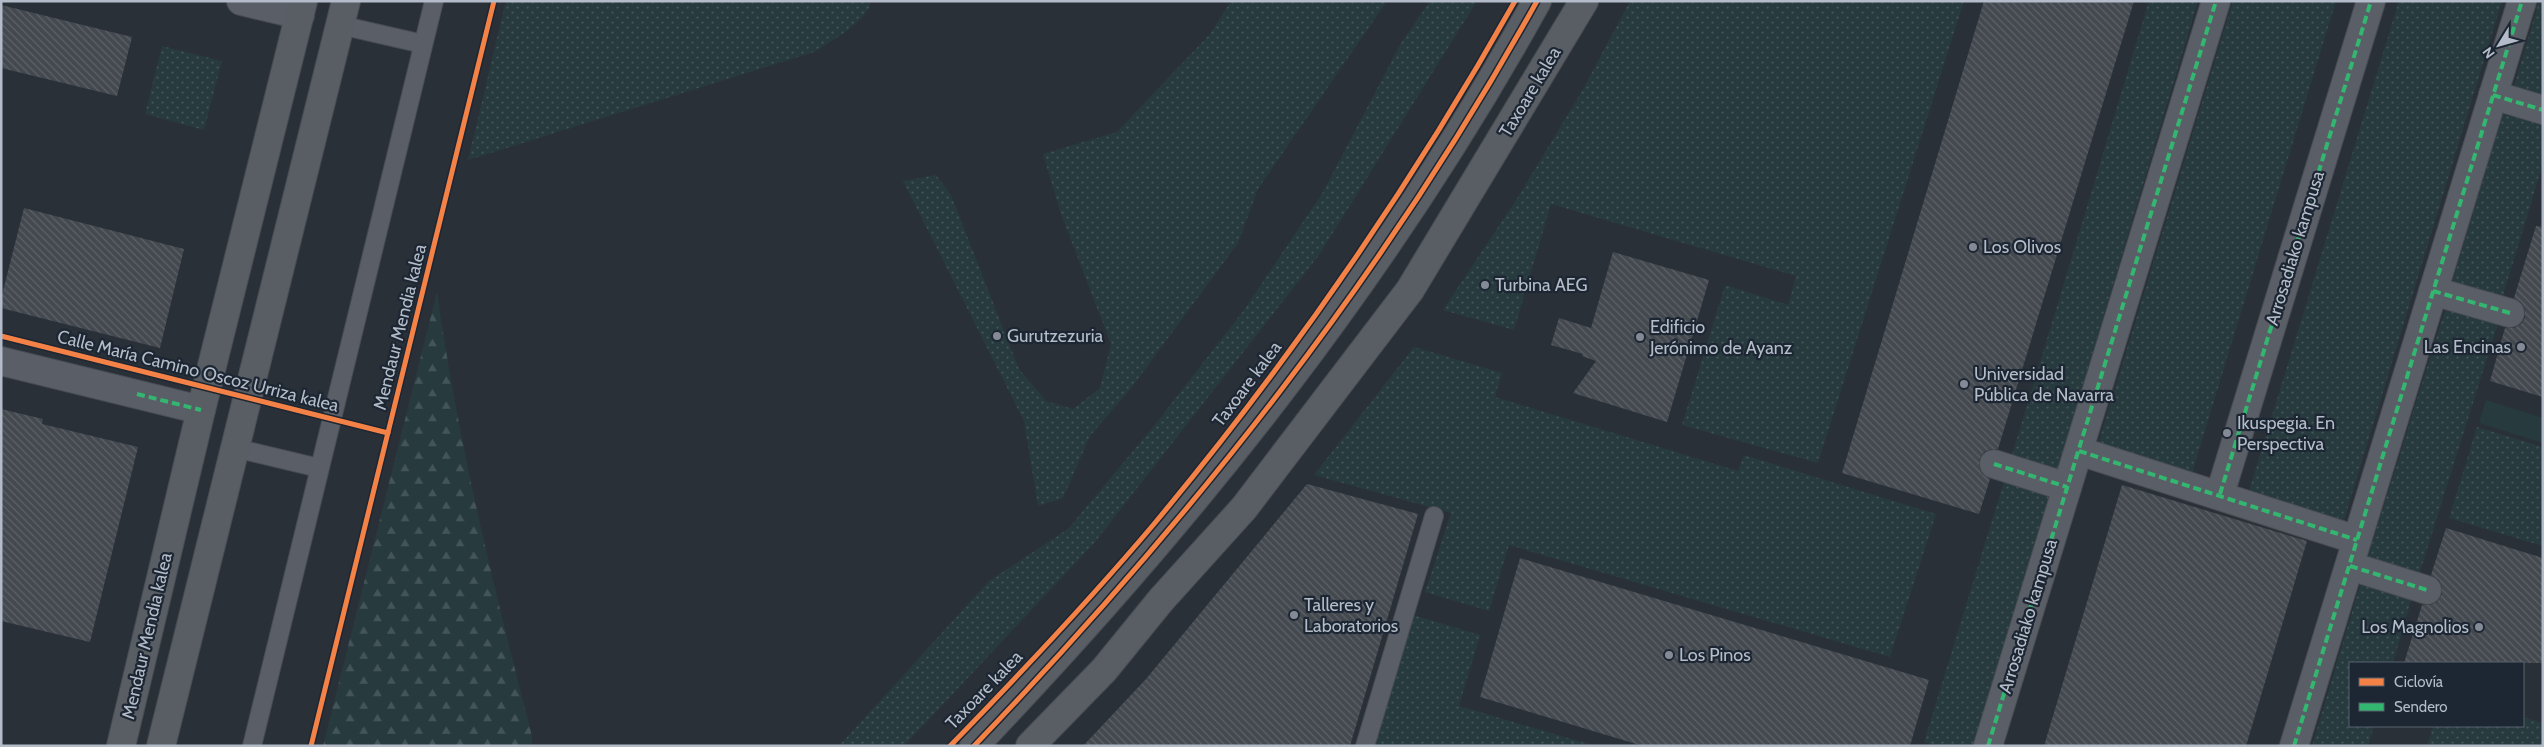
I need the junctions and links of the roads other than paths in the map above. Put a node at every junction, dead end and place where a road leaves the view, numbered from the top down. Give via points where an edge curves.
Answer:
1 (241, 1) edge
2 (434, 1) edge
3 (1537, 1) edge
4 (1584, 1) edge
5 (2216, 1) edge
6 (2371, 1) edge
7 (2522, 1) edge
8 (301, 8) edge
9 (343, 13) edge
10 (423, 44) junction
11 (2493, 95) junction
12 (2543, 110) edge
13 (2433, 291) junction
14 (2510, 313) dead end
15 (1, 361) edge
16 (201, 410) junction
17 (235, 448) junction
18 (2078, 450) junction
19 (1994, 464) dead end
20 (320, 468) junction
21 (2067, 486) junction
22 (2220, 494) junction
23 (1434, 516) dead end
24 (2357, 540) junction
25 (2350, 566) junction
26 (2426, 590) dead end
27 (121, 746) edge
28 (161, 746) edge
29 (252, 746) edge
30 (974, 746) edge
31 (1030, 746) edge
32 (1365, 746) edge
33 (1988, 746) edge
34 (2294, 746) edge

1 - 8 street
2 - 10 lane
3 - 30 street, Taxoare kalea via 1450,150 1389,244 1258,423 1088,625
4 - 31 street, Taxoare kalea via 1410,290 1244,508 1104,670
5 - 18 street, Arrosadiako kampusa
6 - 22 street, Arrosadiako kampusa
7 - 11 street
8 - 16 street, Mendaur Mendia kalea
9 - 10 lane
9 - 17 street
10 - 20 lane
11 - 12 street
11 - 13 street
13 - 14 street
13 - 24 street
15 - 16 street, Calle María Camino Oscoz Urriza kalea
16 - 27 street, Mendaur Mendia kalea
17 - 20 lane
17 - 28 street
18 - 21 street, Arrosadiako kampusa
18 - 22 street
19 - 21 street
20 - 29 lane
21 - 33 street, Arrosadiako kampusa
22 - 24 street
23 - 32 lane
24 - 25 street
25 - 26 street
25 - 34 street

